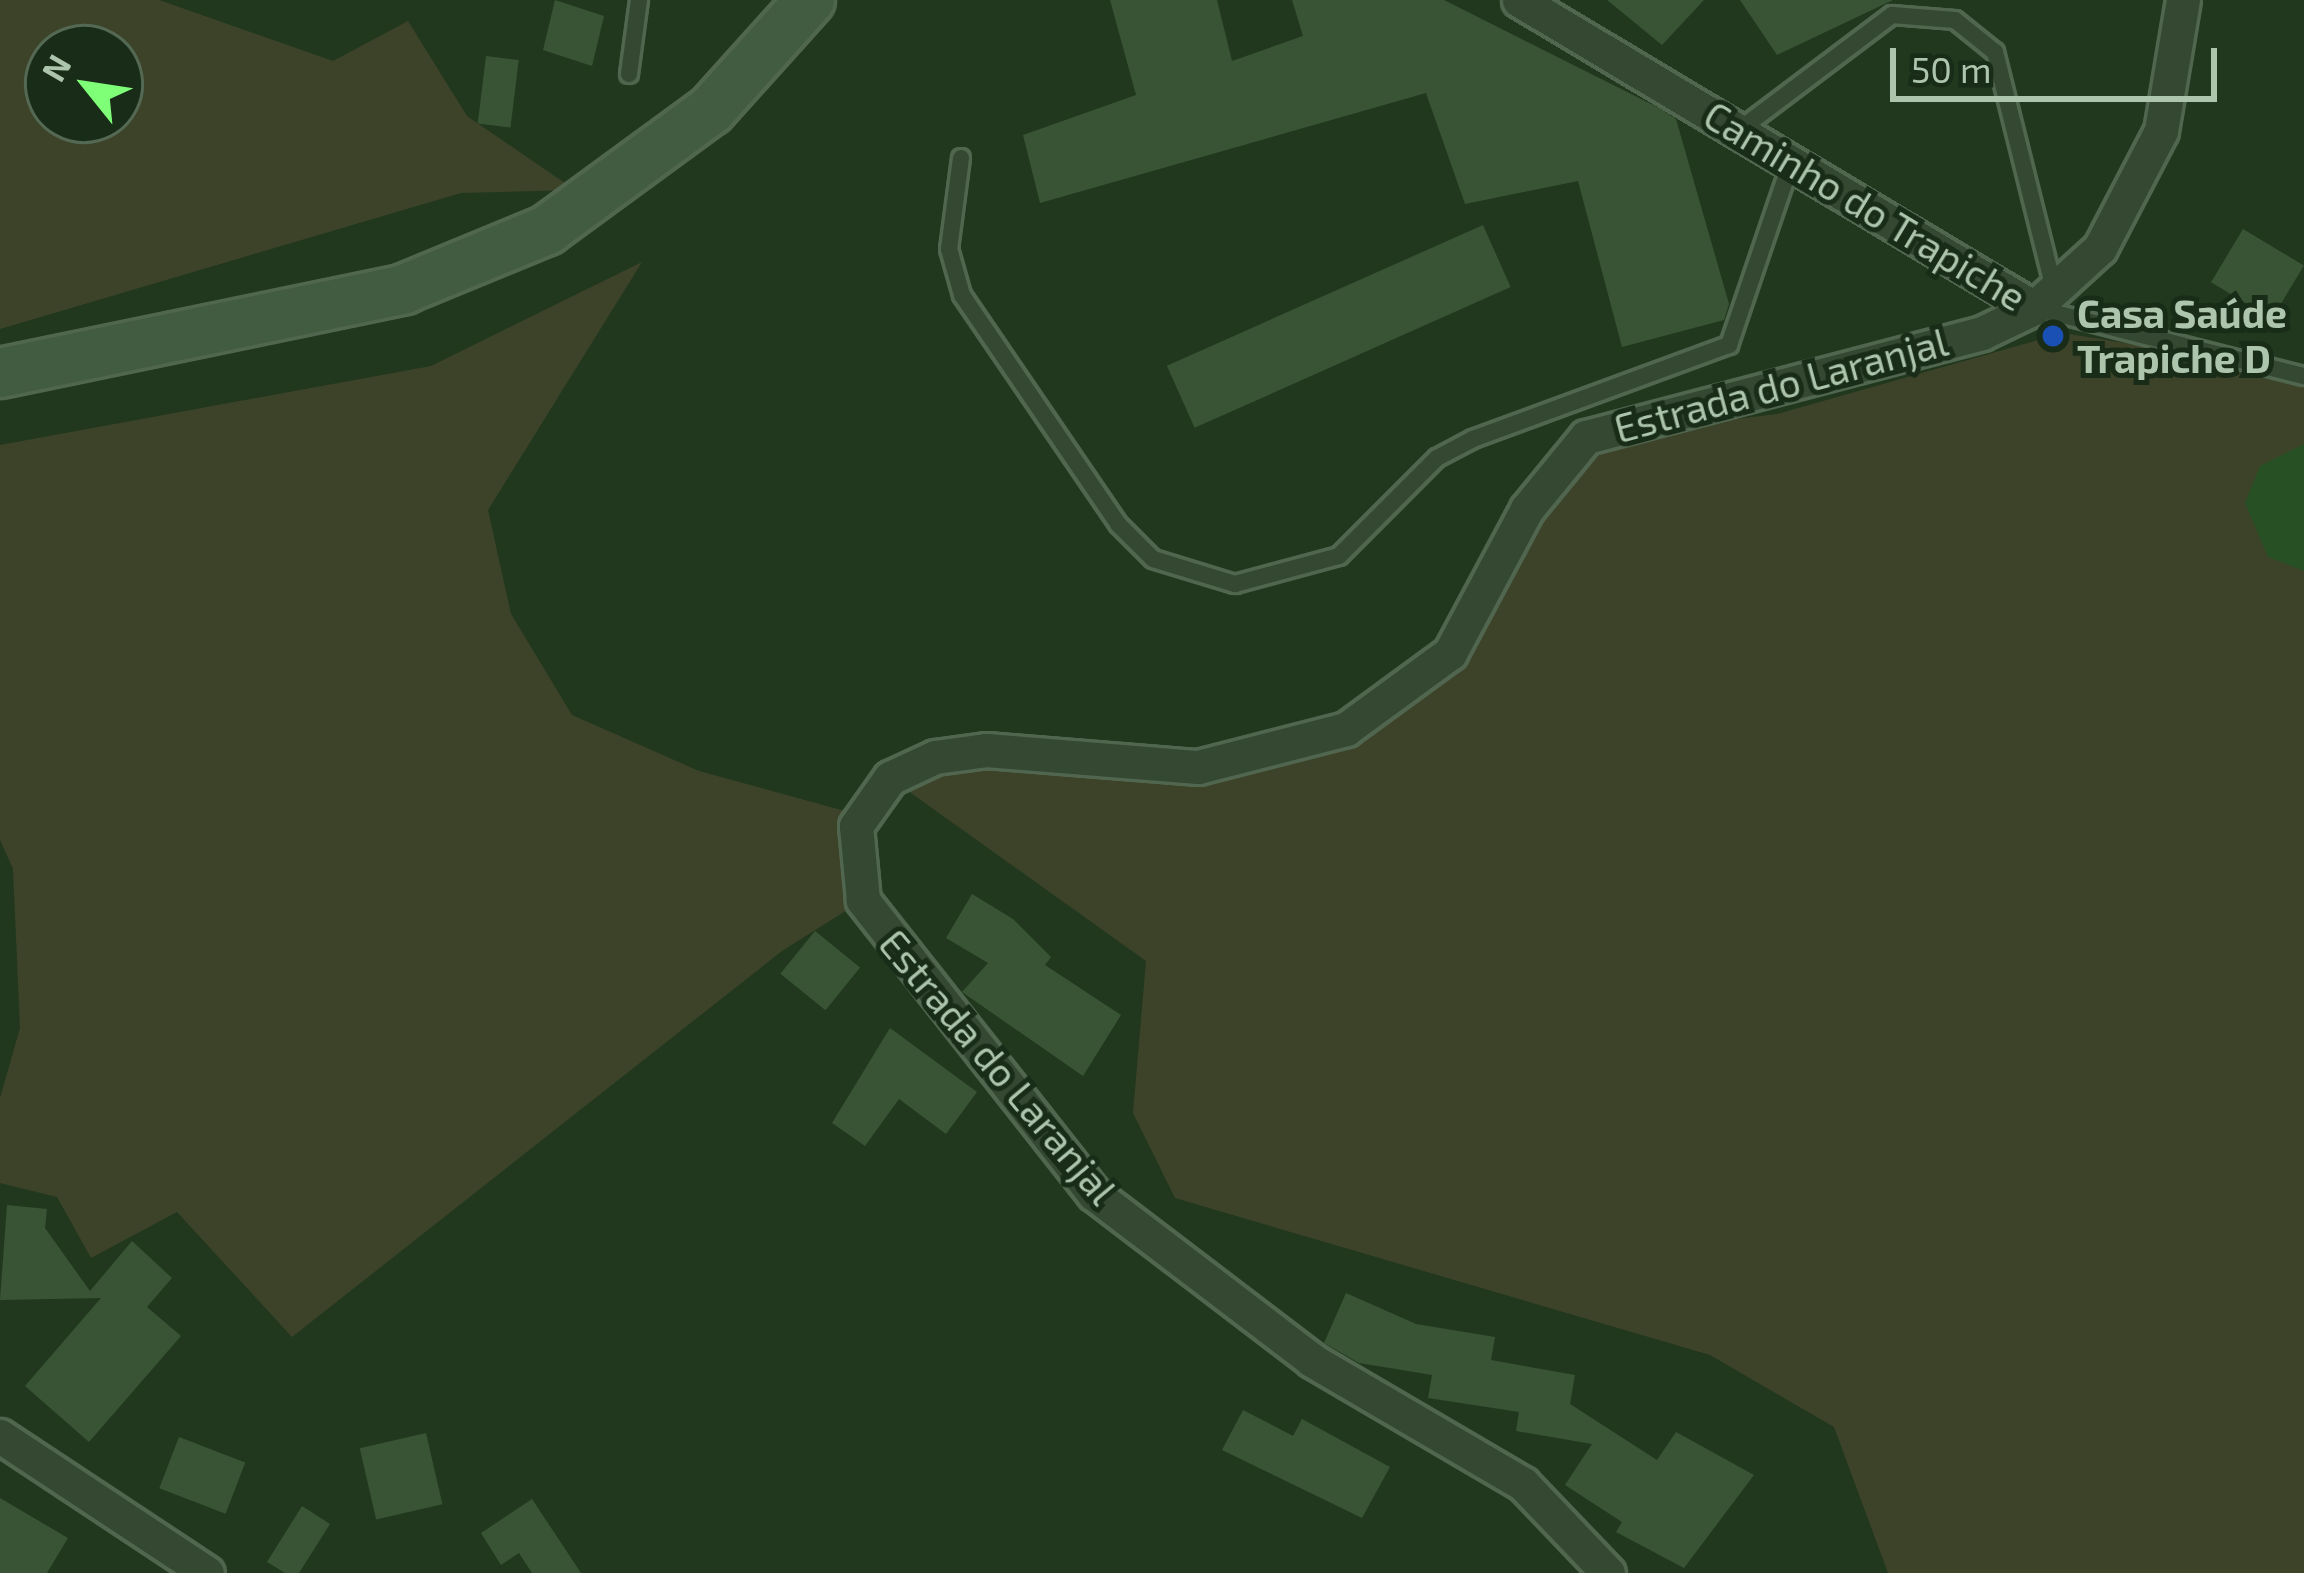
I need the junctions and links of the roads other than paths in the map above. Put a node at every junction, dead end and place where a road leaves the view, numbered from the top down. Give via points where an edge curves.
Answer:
1 (639, 0) edge
2 (810, 0) edge
3 (1519, 0) edge
4 (2183, 0) edge
5 (629, 74) dead end
6 (1738, 131) junction
7 (961, 158) dead end
8 (1791, 163) junction
9 (2045, 301) junction
10 (0, 374) edge
11 (2304, 376) edge
12 (0, 1436) edge
13 (207, 1573) edge
14 (1608, 1573) edge

1 - 5 lane
2 - 10 main road via 711,110 547,230 404,289
3 - 6 street, Caminho do Trapiche
4 - 9 street, Estrada do Laranjal via 2161,131 2100,248
6 - 8 street, Caminho do Trapiche
6 - 9 lane via 1892,15 1955,20 1994,52
7 - 8 lane via 949,249 962,295 1118,524 1153,559 1235,584 1339,556 1437,458 1472,439 1729,345
8 - 9 street, Caminho do Trapiche
9 - 11 lane, Caminho do Trapiche
9 - 14 street, Estrada do Laranjal via 1982,333 1586,437 1527,509 1450,653 1346,729 1198,767 986,750 935,757 890,778 856,826 863,900 1094,1194 1312,1360 1523,1484
12 - 13 street

